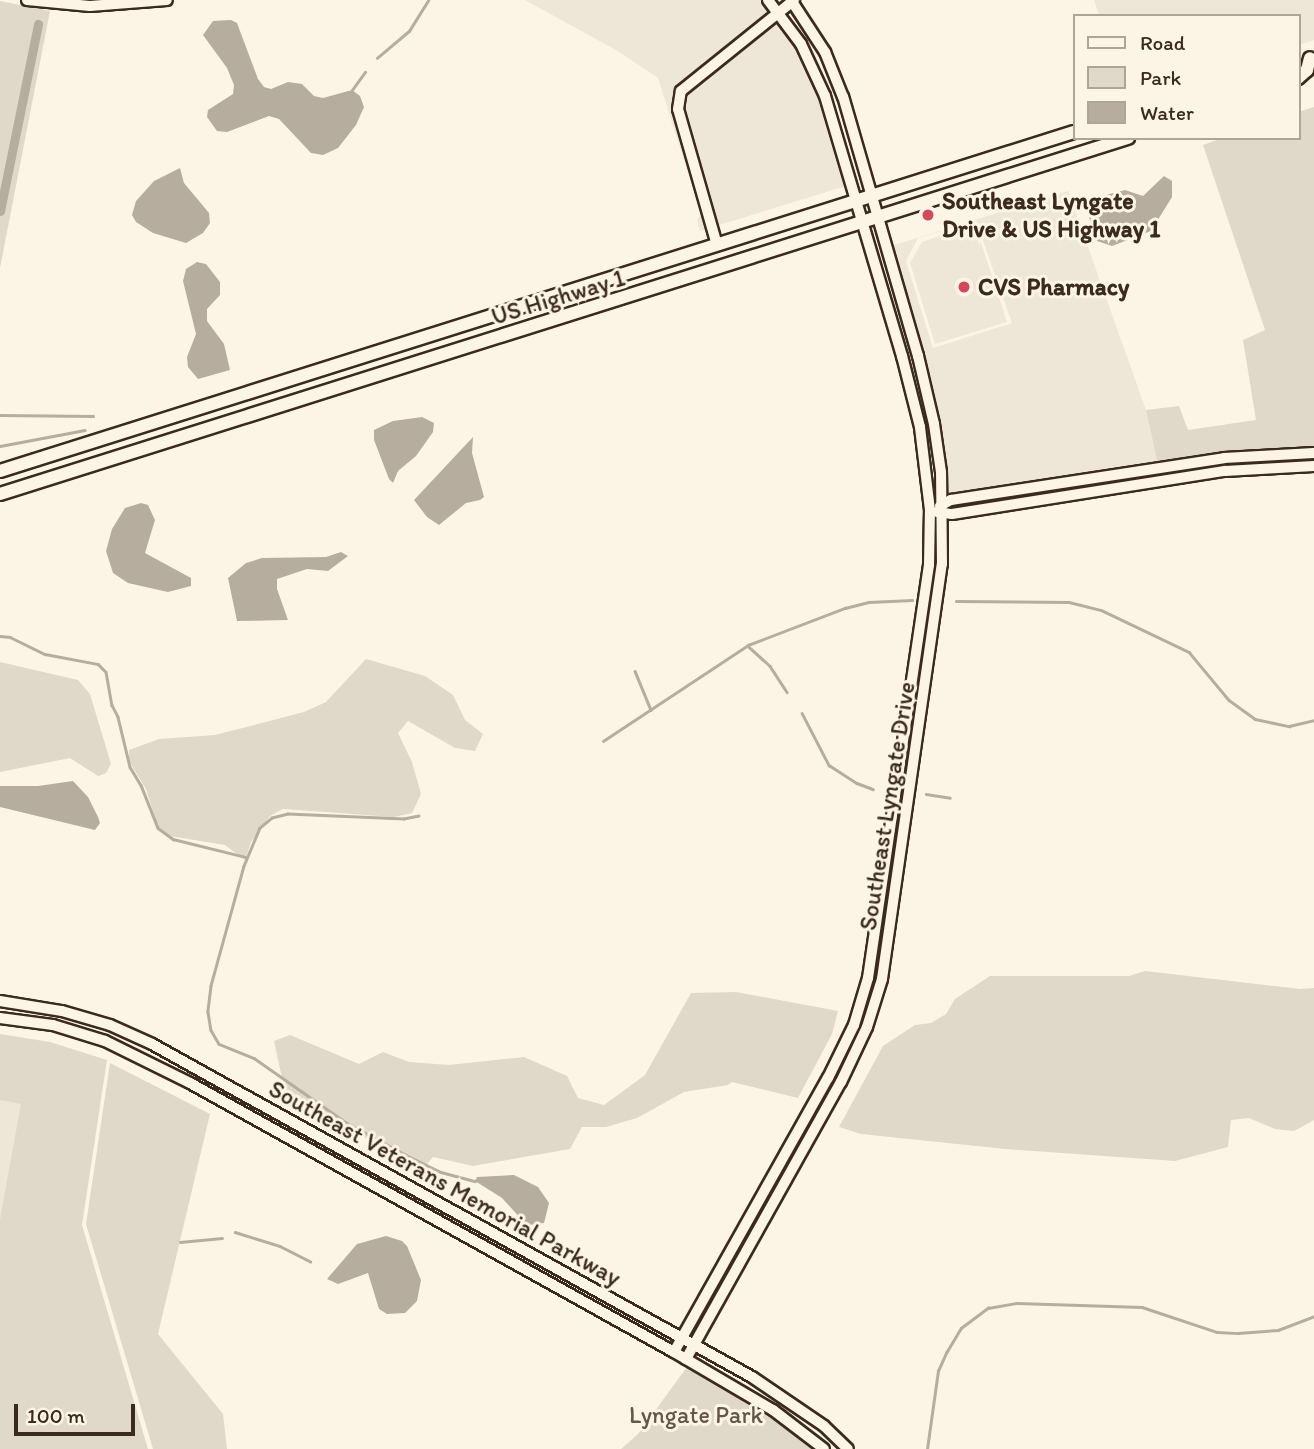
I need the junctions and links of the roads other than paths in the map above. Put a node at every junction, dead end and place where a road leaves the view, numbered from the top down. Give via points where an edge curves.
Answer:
1 (27, 0) edge
2 (167, 0) edge
3 (768, 0) edge
4 (793, 0) edge
5 (779, 12) junction
6 (1308, 59) edge
7 (1300, 76) edge
8 (1072, 133) edge
9 (1122, 140) edge
10 (872, 196) junction
11 (855, 202) junction
12 (879, 219) junction
13 (862, 224) junction
14 (717, 245) junction
15 (453, 328) junction
16 (430, 358) junction
17 (1314, 453) edge
18 (1314, 466) edge
19 (0, 471) edge
20 (0, 494) edge
21 (943, 509) junction
22 (930, 510) junction
23 (0, 1001) edge
24 (0, 1018) edge
25 (682, 1338) junction
26 (694, 1345) junction
27 (674, 1352) junction
28 (686, 1359) junction
29 (824, 1449) edge
30 (848, 1449) edge

1 - 2 street via 90,6
3 - 5 street, Southeast Lyngate Drive
4 - 5 street
4 - 10 street, Southeast Lyngate Drive via 835,75
5 - 11 street, Southeast Lyngate Drive via 801,44 825,96
5 - 14 street via 681,91 678,109
6 - 7 main road via 1307,70
8 - 10 main road, US Highway 1
9 - 12 main road, US Highway 1
10 - 11 main road, US Highway 1
10 - 12 street, Southeast Lyngate Drive
11 - 13 street, Southeast Lyngate Drive
11 - 14 main road, US Highway 1
12 - 13 main road, US Highway 1
12 - 21 street, Southeast Lyngate Drive via 934,424
13 - 16 main road, US Highway 1
13 - 22 street, Southeast Lyngate Drive via 920,427
14 - 15 main road, US Highway 1
15 - 16 main road
15 - 19 main road, US Highway 1
16 - 20 main road, US Highway 1
17 - 21 street via 1224,458 951,500
18 - 21 street via 1225,471
21 - 22 street
21 - 26 street, Southeast Lyngate Drive via 933,639 878,991 841,1082
22 - 25 street, Southeast Lyngate Drive via 929,565 912,691 865,990 828,1078
23 - 25 main road, Southeast Veterans Memorial Parkway via 62,1011 152,1044
24 - 27 main road, Southeast Veterans Memorial Parkway via 53,1025 140,1057
25 - 26 main road, Southeast Veterans Memorial Parkway
25 - 27 street, Southeast Lyngate Drive
26 - 28 street, Southeast Lyngate Drive
26 - 30 main road, Southeast Veterans Memorial Parkway via 784,1397
27 - 28 main road, Southeast Veterans Memorial Parkway
28 - 29 main road, Southeast Veterans Memorial Parkway via 773,1410

